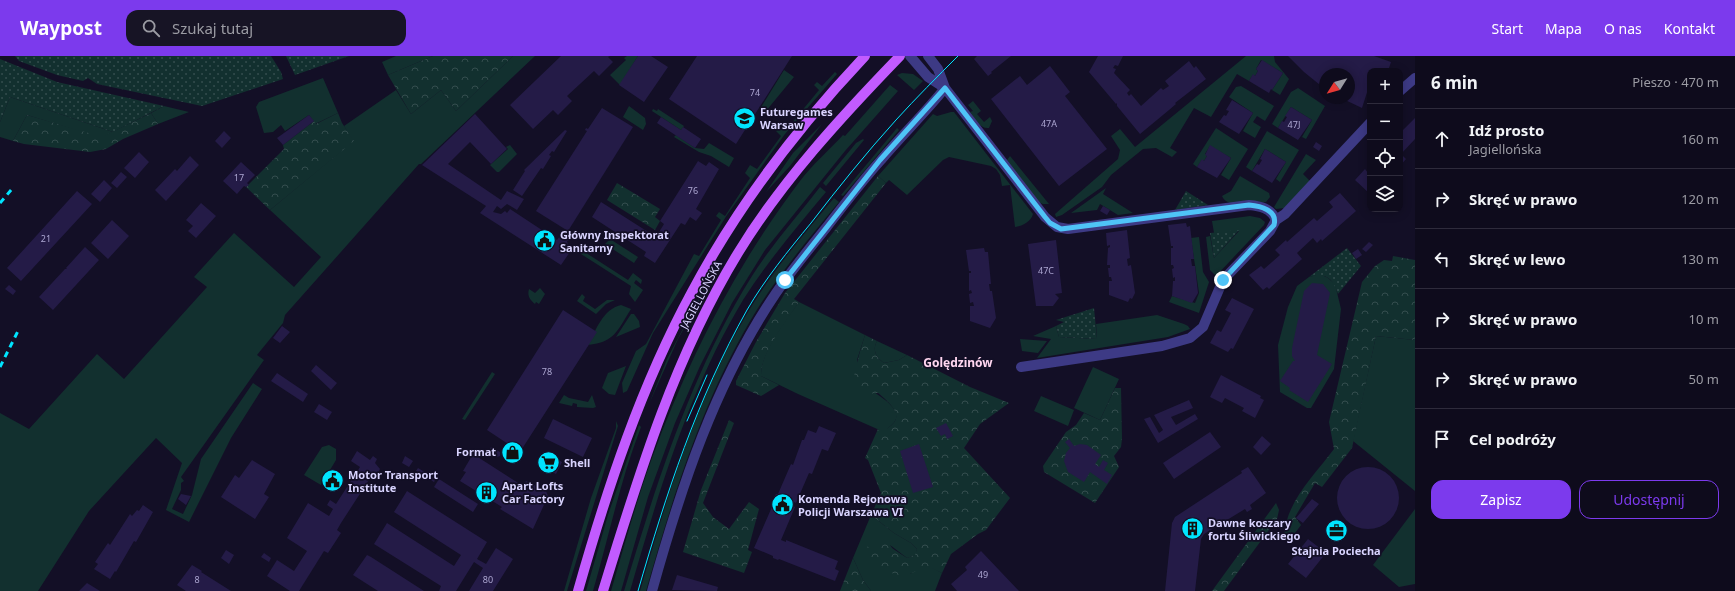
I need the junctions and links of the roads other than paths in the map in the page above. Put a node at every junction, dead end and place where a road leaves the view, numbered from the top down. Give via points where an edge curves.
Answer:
1 (865, 56) edge
2 (900, 56) edge
3 (910, 56) edge
4 (928, 56) edge
5 (1415, 78) edge
6 (945, 88) junction
7 (1403, 88) edge
8 (1367, 126) edge
9 (1276, 220) junction
10 (1021, 367) dead end
11 (578, 591) edge
12 (603, 591) edge
13 (652, 591) edge

1 - 11 main road, JAGIELLOŃSKA via 821,105 773,165 732,224 692,291 672,330 635,416 600,513
2 - 12 main road, JAGIELLOŃSKA via 851,108 780,192 747,238 720,285 698,326 656,426
3 - 6 street via 928,77
4 - 6 street via 938,69
5 - 7 street
6 - 9 street via 1045,217 1057,227 1068,229 1249,205 1260,206 1273,214
6 - 13 street via 845,203 785,280 758,321 704,431 671,522
8 - 9 street via 1285,214
9 - 10 street via 1270,231 1223,280 1203,328 1190,338 1162,346

